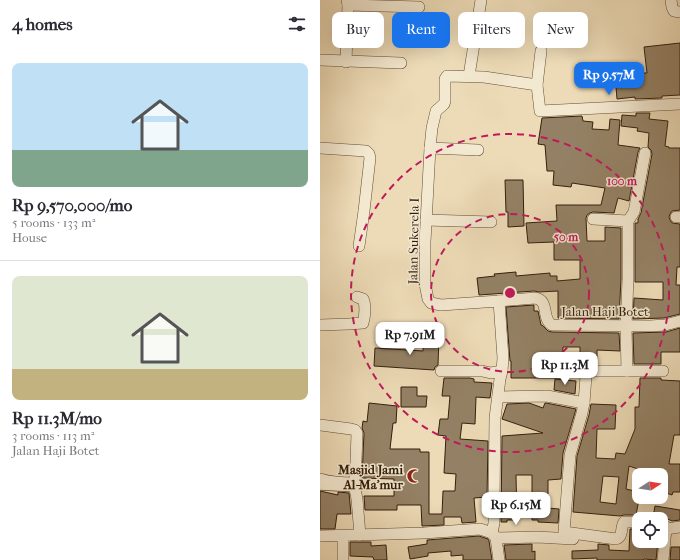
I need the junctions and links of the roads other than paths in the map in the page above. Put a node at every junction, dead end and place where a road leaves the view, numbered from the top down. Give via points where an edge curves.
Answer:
1 (481, 0) edge
2 (671, 0) edge
3 (348, 2) edge
4 (419, 7) dead end
5 (680, 12) edge
6 (541, 51) dead end
7 (320, 60) edge
8 (346, 62) junction
9 (401, 63) dead end
10 (469, 76) junction
11 (537, 85) junction
12 (680, 104) edge
13 (680, 107) edge
14 (320, 148) edge
15 (430, 148) junction
16 (478, 150) dead end
17 (645, 153) dead end
18 (593, 219) dead end
19 (426, 220) junction
20 (628, 221) junction
21 (491, 222) dead end
22 (359, 246) dead end
23 (357, 297) dead end
24 (499, 301) junction
25 (680, 321) edge
26 (320, 325) edge
27 (626, 326) junction
28 (441, 371) dead end
29 (502, 371) junction
30 (627, 371) junction
31 (663, 371) dead end
32 (498, 397) junction
33 (584, 403) junction
34 (320, 425) edge
35 (320, 480) edge
36 (355, 486) junction
37 (320, 487) edge
38 (632, 522) edge
39 (668, 526) edge
40 (680, 527) edge
41 (360, 535) junction
42 (320, 536) edge
43 (343, 536) junction
44 (494, 536) junction
45 (601, 537) junction
46 (663, 548) edge
47 (343, 560) edge
48 (499, 560) edge
49 (663, 560) edge

1 - 10 street
2 - 5 street via 674,11
3 - 4 street
3 - 8 street
6 - 11 street
7 - 8 street
8 - 9 street
10 - 11 street
10 - 15 street, Jalan Sukerela I via 447,76 445,79 445,101 436,110
11 - 12 street via 540,111
12 - 13 street
14 - 22 street via 366,151 369,154
15 - 16 street
15 - 19 street, Jalan Sukerela I
17 - 20 street via 634,212
18 - 20 street
19 - 21 street
19 - 24 street, Jalan Sukerela I via 426,284 431,303 441,305
20 - 27 street
23 - 26 street via 365,303 363,323
24 - 27 street, Jalan Haji Botet via 539,299 544,304 547,321 552,325
24 - 29 street
25 - 27 street, Jalan Haji Botet via 650,326
27 - 30 street
28 - 29 street
29 - 32 street
30 - 31 street
30 - 33 street via 587,373
32 - 33 street via 547,396
32 - 44 street via 495,418
33 - 45 street via 570,455 564,532
34 - 36 street via 355,430 357,433
35 - 36 street
36 - 37 lane
36 - 41 street
38 - 45 street via 624,522 620,538
39 - 40 street
41 - 43 street
41 - 44 street via 480,529
42 - 43 street
43 - 47 street
44 - 45 street via 595,541
44 - 48 street
46 - 49 street

